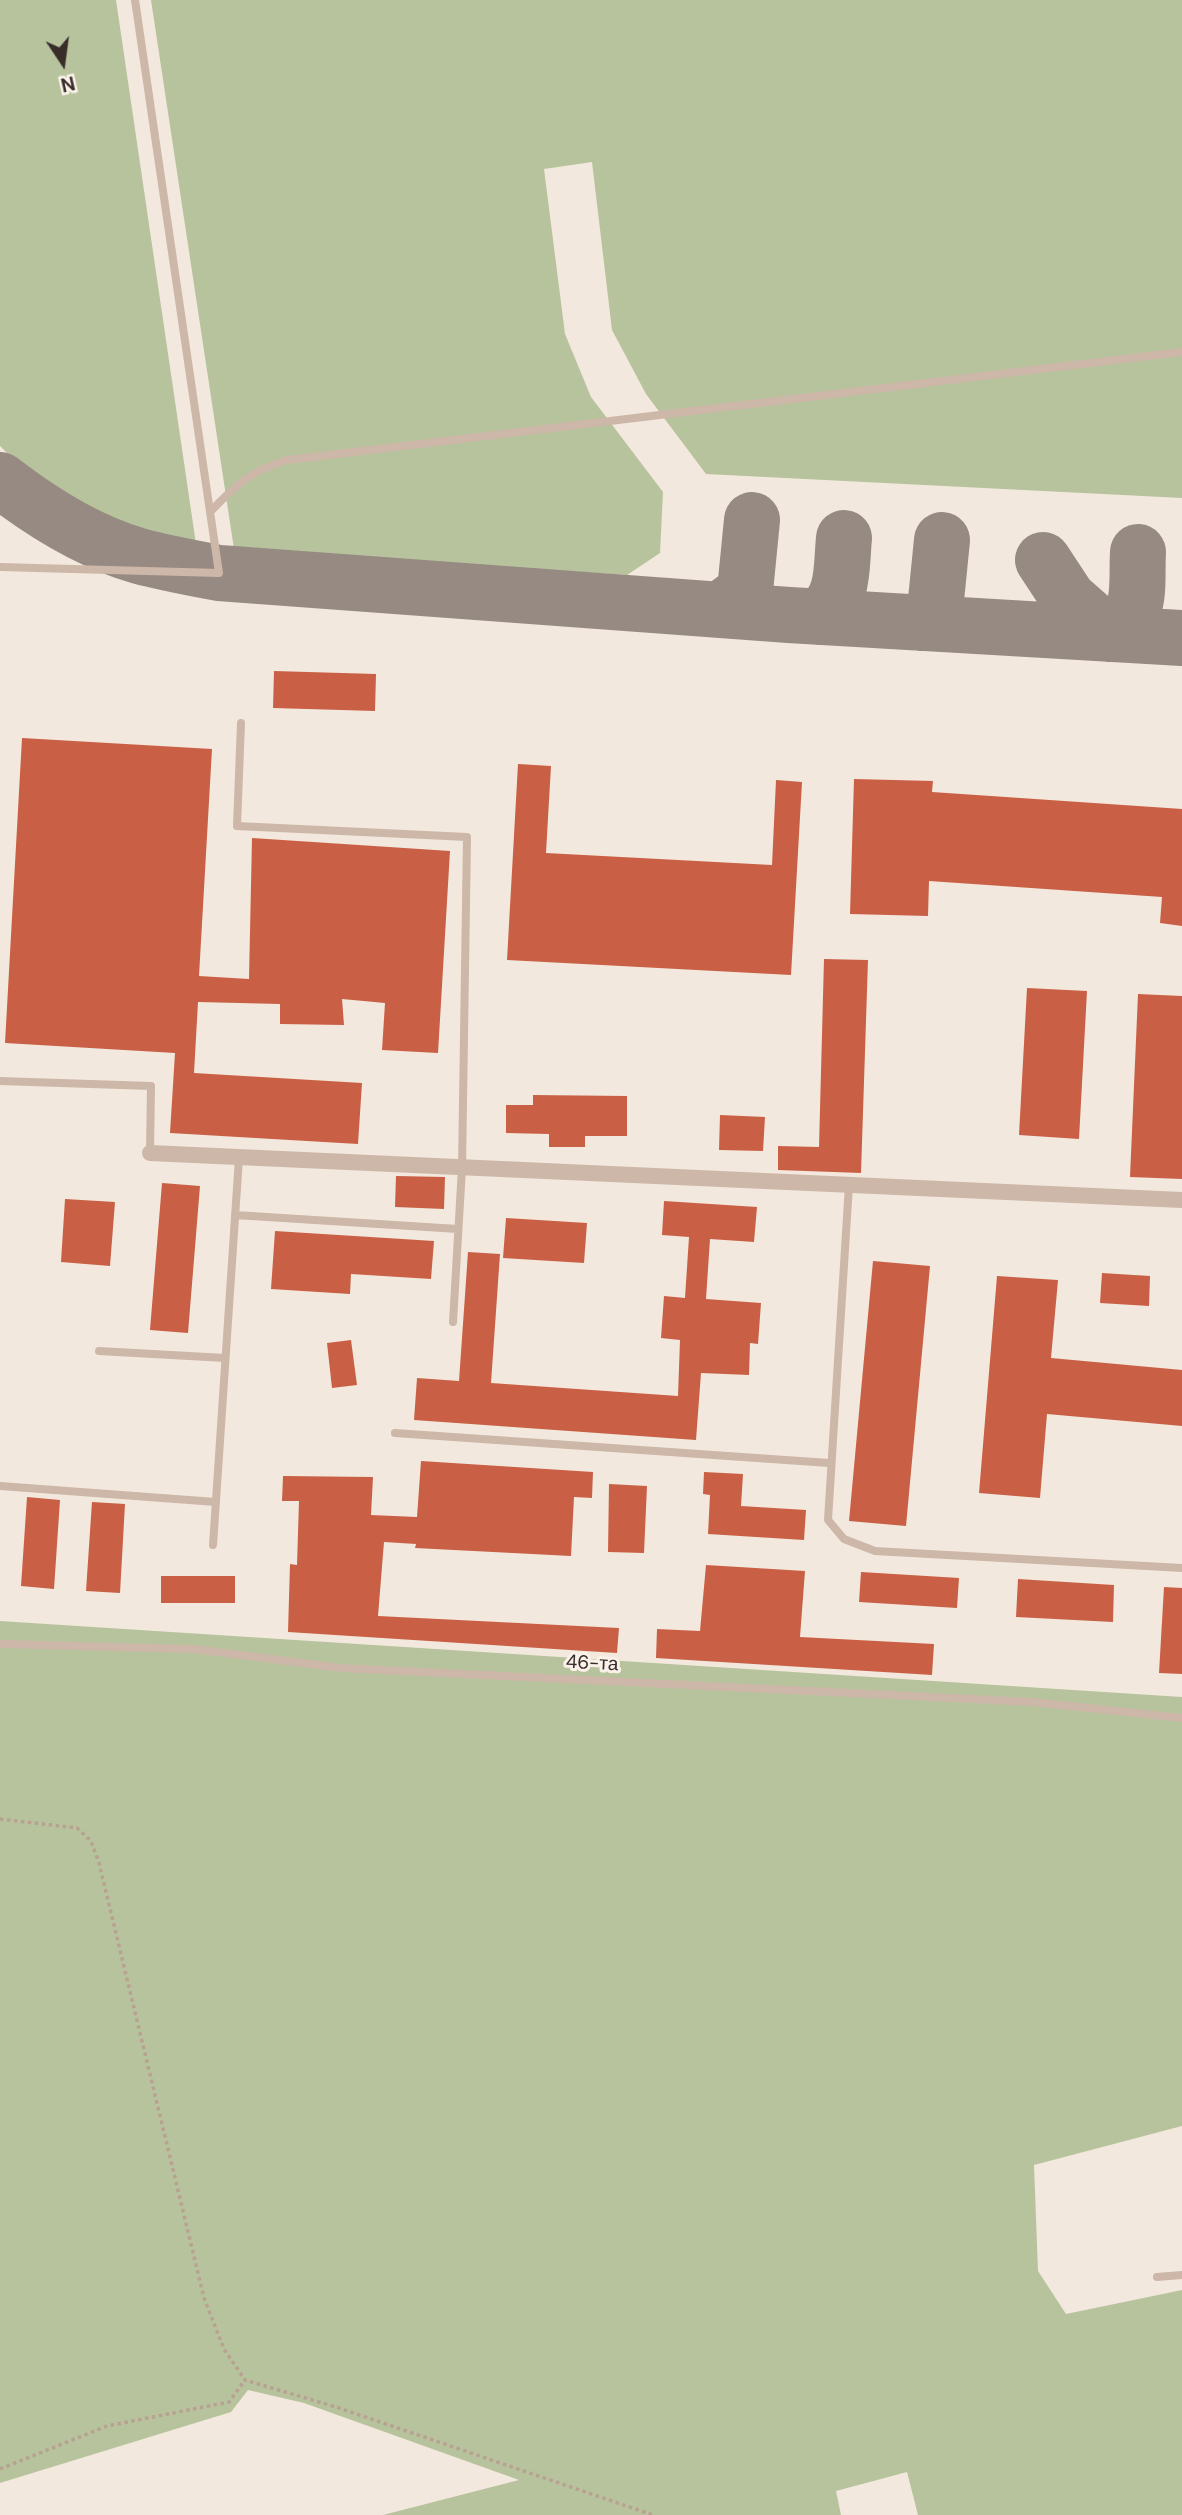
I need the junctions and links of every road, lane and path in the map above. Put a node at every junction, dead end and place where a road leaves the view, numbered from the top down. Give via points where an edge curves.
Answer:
1 (135, 0) edge
2 (1182, 352) edge
3 (210, 512) junction
4 (0, 567) edge
5 (241, 723) dead end
6 (0, 1081) edge
7 (150, 1153) joint
8 (239, 1158) junction
9 (462, 1168) junction
10 (849, 1185) junction
11 (1182, 1200) edge
12 (235, 1215) junction
13 (458, 1229) junction
14 (453, 1322) dead end
15 (99, 1352) dead end
16 (225, 1358) junction
17 (395, 1433) dead end
18 (829, 1463) junction
19 (0, 1486) edge
20 (216, 1502) junction
21 (213, 1545) dead end
22 (1182, 1568) edge
23 (0, 1644) edge
24 (1182, 1718) edge
25 (0, 1819) edge
26 (1182, 2275) edge
27 (1157, 2277) dead end
28 (244, 2380) junction
29 (0, 2469) edge
30 (653, 2515) edge

1 - 3 lane
2 - 3 lane via 287,460 242,479
3 - 4 lane via 219,573
5 - 9 lane via 237,826 467,837
6 - 7 lane via 150,1086
7 - 8 street
8 - 9 street
8 - 12 lane
9 - 10 street
9 - 13 lane
10 - 11 street
10 - 18 lane
12 - 13 lane
12 - 16 lane
13 - 14 lane
15 - 16 lane
16 - 20 lane
17 - 18 lane
18 - 22 lane via 828,1520 844,1539 875,1551
19 - 20 lane
20 - 21 lane
23 - 24 lane, 46-та via 194,1649 341,1668 1033,1702
25 - 28 path via 77,1828 91,1841 204,2298 224,2349
26 - 27 lane
28 - 29 path via 229,2402 107,2426
28 - 30 path

